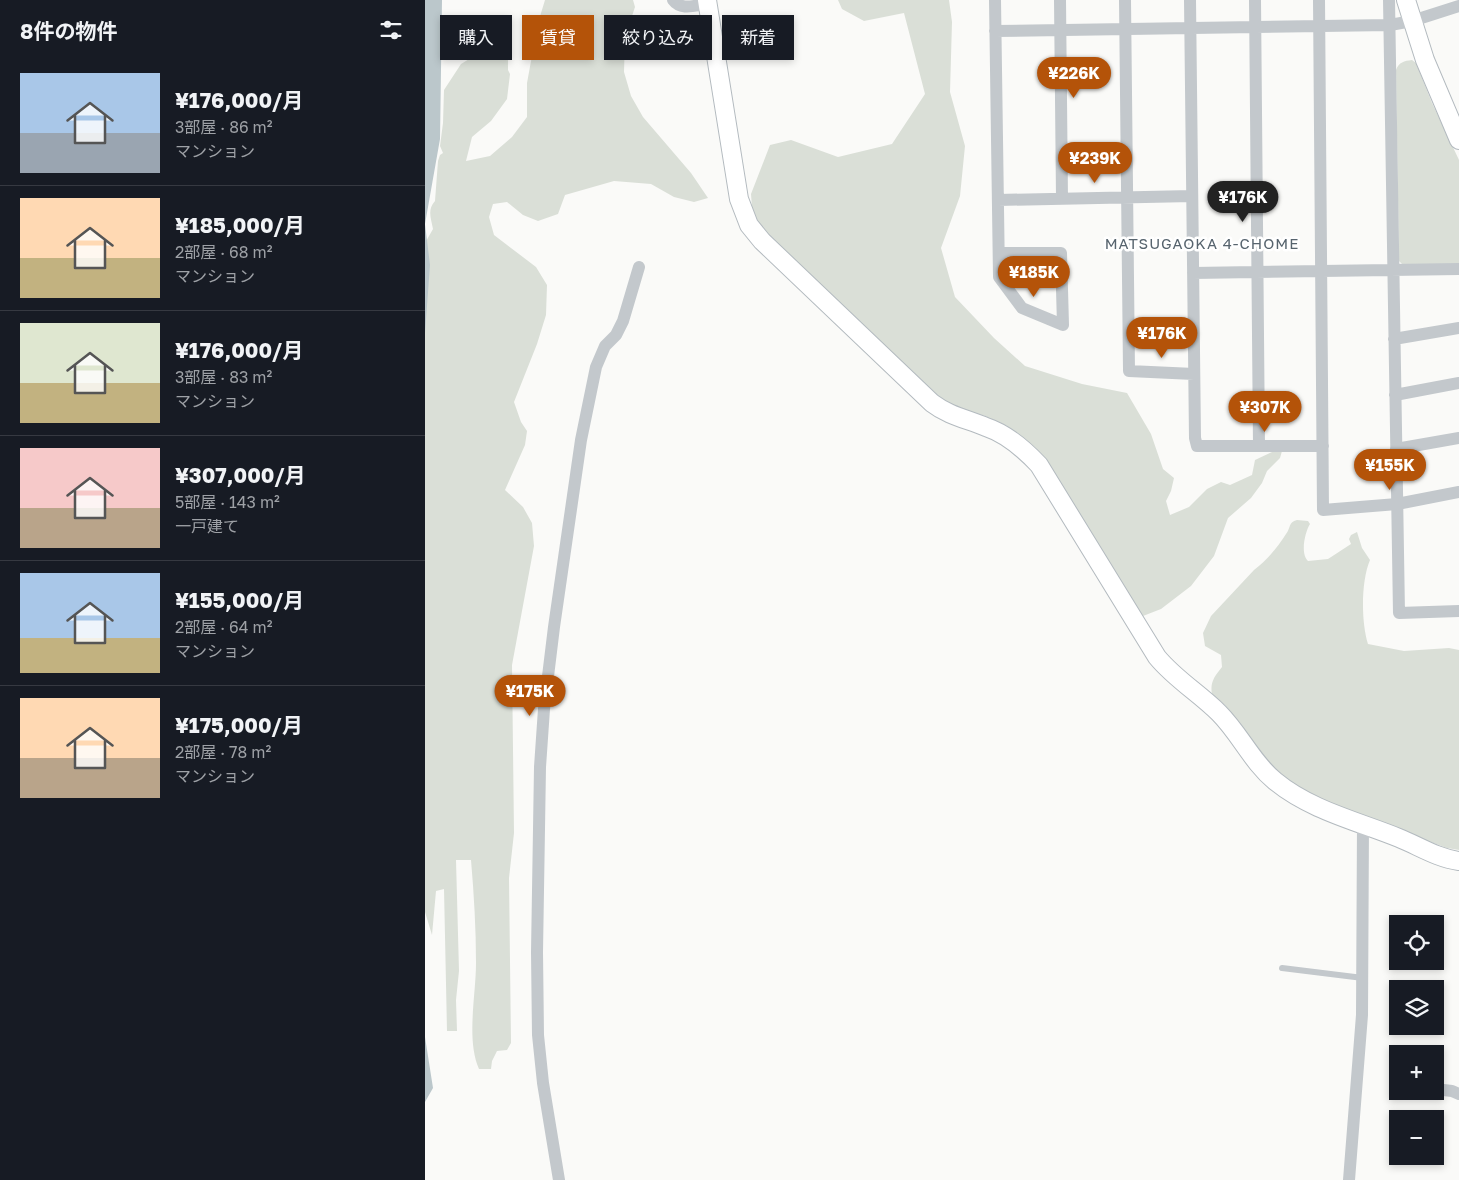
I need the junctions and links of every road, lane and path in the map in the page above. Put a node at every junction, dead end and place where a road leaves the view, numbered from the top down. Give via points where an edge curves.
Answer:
1 (673, 0) edge
2 (995, 0) edge
3 (1060, 0) edge
4 (1125, 0) edge
5 (1190, 0) edge
6 (1255, 0) edge
7 (1319, 0) edge
8 (1389, 0) edge
9 (1406, 0) edge
10 (707, 2) edge
11 (1459, 6) edge
12 (1412, 21) junction
13 (1390, 25) junction
14 (1319, 26) junction
15 (1190, 28) junction
16 (1256, 28) junction
17 (1125, 29) junction
18 (1060, 30) junction
19 (995, 31) junction
20 (1459, 140) edge
21 (1192, 196) junction
22 (1127, 197) junction
23 (1062, 198) junction
24 (998, 200) junction
25 (999, 252) junction
26 (639, 267) dead end
27 (1459, 269) edge
28 (1393, 270) junction
29 (1321, 271) junction
30 (1258, 272) junction
31 (1193, 273) junction
32 (1459, 328) edge
33 (1394, 339) junction
34 (1194, 374) junction
35 (1459, 383) edge
36 (1395, 395) junction
37 (1459, 438) edge
38 (1259, 446) junction
39 (1323, 446) junction
40 (1396, 449) junction
41 (1459, 492) edge
42 (1397, 504) junction
43 (1459, 611) edge
44 (1363, 824) junction
45 (1459, 861) edge
46 (1282, 968) dead end
47 (1363, 978) junction
48 (1444, 1090) edge
49 (1459, 1094) edge
50 (559, 1180) edge
51 (1349, 1180) edge

1 - 10 street via 683,7
2 - 19 street
3 - 18 street
4 - 17 street
5 - 15 street
6 - 16 street
7 - 14 street
8 - 13 street
9 - 12 street
10 - 44 street via 739,199 755,233 932,404 955,417 1002,434 1033,458 1149,646 1165,666 1227,720 1277,783 1313,804
11 - 12 street
12 - 13 street
12 - 20 street
13 - 14 street
13 - 28 street
14 - 16 street
14 - 29 street
15 - 16 street
15 - 17 street
15 - 21 street
16 - 30 street
17 - 18 street
17 - 22 street
18 - 19 street
18 - 23 street
19 - 24 street
21 - 22 street
21 - 31 street
22 - 23 street
22 - 34 street via 1129,371
23 - 24 street
24 - 25 street
25 - 25 street via 999,277 1022,308 1063,325 1061,253
26 - 50 street via 623,321 605,346 596,367 581,440 544,709 540,767 538,1035
27 - 28 street
28 - 29 street
28 - 33 street
29 - 30 street
29 - 39 street
30 - 31 street
30 - 38 street
31 - 34 street
32 - 33 street
33 - 36 street
34 - 38 street via 1197,446
35 - 36 street
36 - 40 street
37 - 40 street
38 - 39 street
39 - 42 street via 1323,510
40 - 42 street
41 - 42 street
42 - 43 street via 1399,613
44 - 45 street via 1441,857
44 - 47 street
46 - 47 lane
47 - 51 street
48 - 49 street

